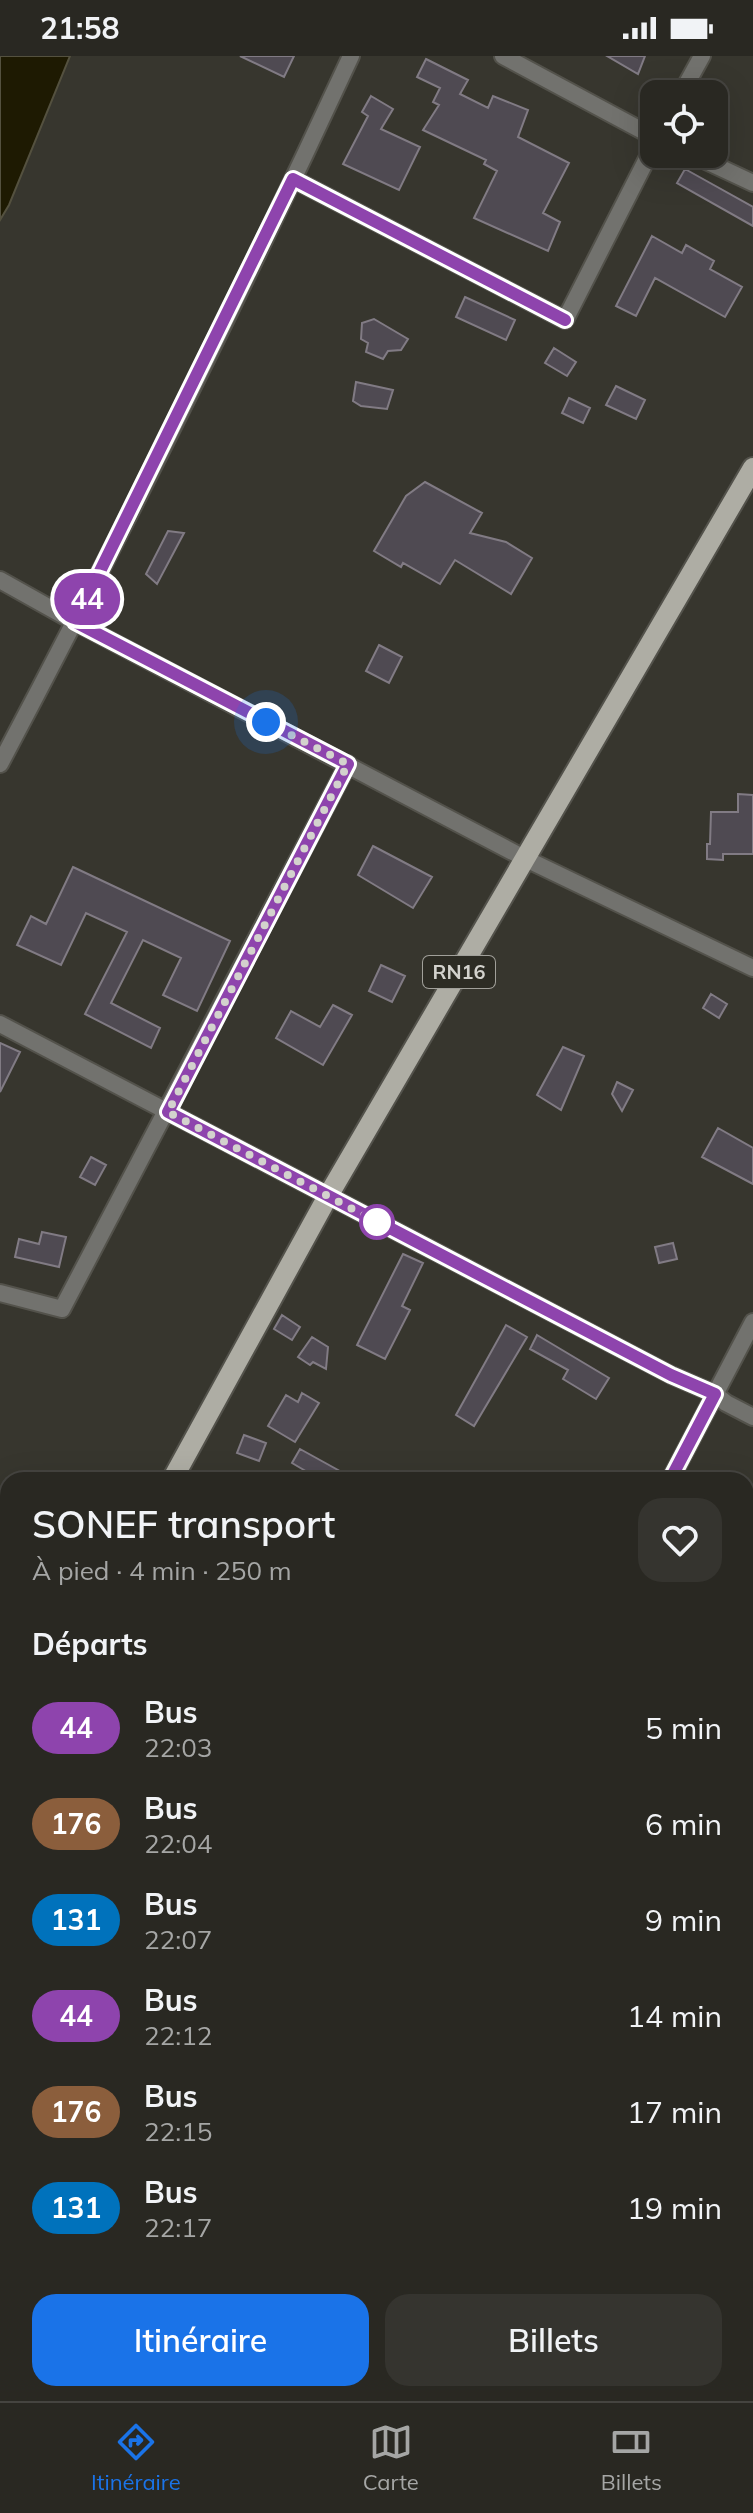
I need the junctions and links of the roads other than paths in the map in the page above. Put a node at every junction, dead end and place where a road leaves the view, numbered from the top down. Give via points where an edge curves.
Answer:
1 (351, 56) edge
2 (503, 56) edge
3 (702, 56) edge
4 (689, 80) edge
5 (640, 129) edge
6 (642, 168) edge
7 (721, 168) edge
8 (293, 179) junction
9 (753, 183) edge
10 (753, 468) edge
11 (0, 580) edge
12 (75, 622) junction
13 (0, 764) edge
14 (348, 764) junction
15 (526, 859) junction
16 (753, 968) edge
17 (0, 1024) edge
18 (168, 1112) junction
19 (328, 1196) junction
20 (0, 1293) edge
21 (753, 1322) edge
22 (715, 1394) junction
23 (753, 1417) edge
24 (176, 1472) edge
25 (674, 1472) edge

1 - 8 street
2 - 5 street
3 - 4 street
6 - 8 street via 565,320
7 - 9 street
8 - 12 street
10 - 15 main road, RN16
11 - 12 street
12 - 13 street
12 - 14 street
14 - 15 street
14 - 18 street
15 - 16 street
15 - 19 main road, RN16
17 - 18 street
18 - 19 street
18 - 20 street via 62,1309
19 - 22 street
19 - 24 main road, RN16
21 - 22 street
22 - 23 street
22 - 25 street

